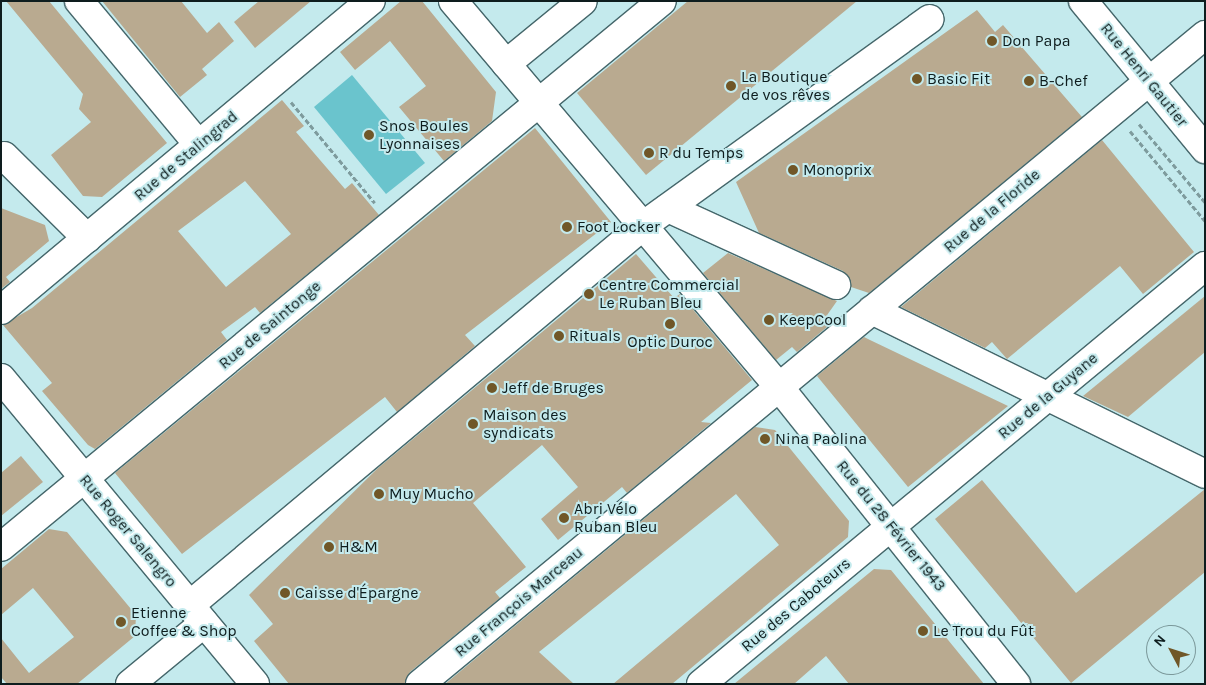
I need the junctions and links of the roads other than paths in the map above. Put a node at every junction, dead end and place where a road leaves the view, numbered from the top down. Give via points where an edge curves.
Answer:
1 (79, 1) edge
2 (371, 1) edge
3 (453, 1) edge
4 (583, 1) edge
5 (662, 1) edge
6 (1083, 1) edge
7 (930, 19) dead end
8 (1205, 35) edge
9 (506, 64) junction
10 (1149, 81) junction
11 (545, 108) junction
12 (199, 145) junction
13 (1205, 149) edge
14 (4, 156) dead end
15 (668, 208) junction
16 (644, 225) junction
17 (87, 238) junction
18 (1205, 266) edge
19 (836, 285) dead end
20 (1, 310) edge
21 (872, 310) junction
22 (1, 378) edge
23 (772, 378) junction
24 (1045, 398) junction
25 (1205, 474) edge
26 (85, 478) junction
27 (892, 526) junction
28 (1, 547) edge
29 (197, 614) junction
30 (130, 684) edge
31 (255, 684) edge
32 (420, 684) edge
33 (701, 684) edge
34 (1016, 684) edge

1 - 12 street
2 - 12 street, Rue de Stalingrad
3 - 9 street, Rue du 28 Février 1943
4 - 9 street
5 - 11 street, Rue de Saintonge
6 - 10 street, Rue Henri Gautier
7 - 15 street
8 - 10 street, Rue de la Floride
9 - 11 street, Rue du 28 Février 1943
10 - 13 street, Rue Henri Gautier
10 - 21 street, Rue de la Floride
11 - 16 street, Rue du 28 Février 1943
11 - 26 street, Rue de Saintonge via 392,224
12 - 17 street, Rue de Stalingrad
14 - 17 street
15 - 16 street
15 - 19 street
16 - 23 street, Rue du 28 Février 1943
16 - 29 street
17 - 20 street, Rue de Stalingrad
18 - 24 street, Rue de la Guyane
21 - 23 street, Rue de la Floride
21 - 24 street
22 - 26 street, Rue Roger Salengro
23 - 27 street, Rue du 28 Février 1943
23 - 32 street, Rue François Marceau
24 - 25 street
24 - 27 street, Rue de la Guyane
26 - 28 street, Rue de Saintonge
26 - 29 street, Rue Roger Salengro
27 - 33 street, Rue des Caboteurs
27 - 34 street, Rue du 28 Février 1943
29 - 30 street
29 - 31 street, Rue Roger Salengro

